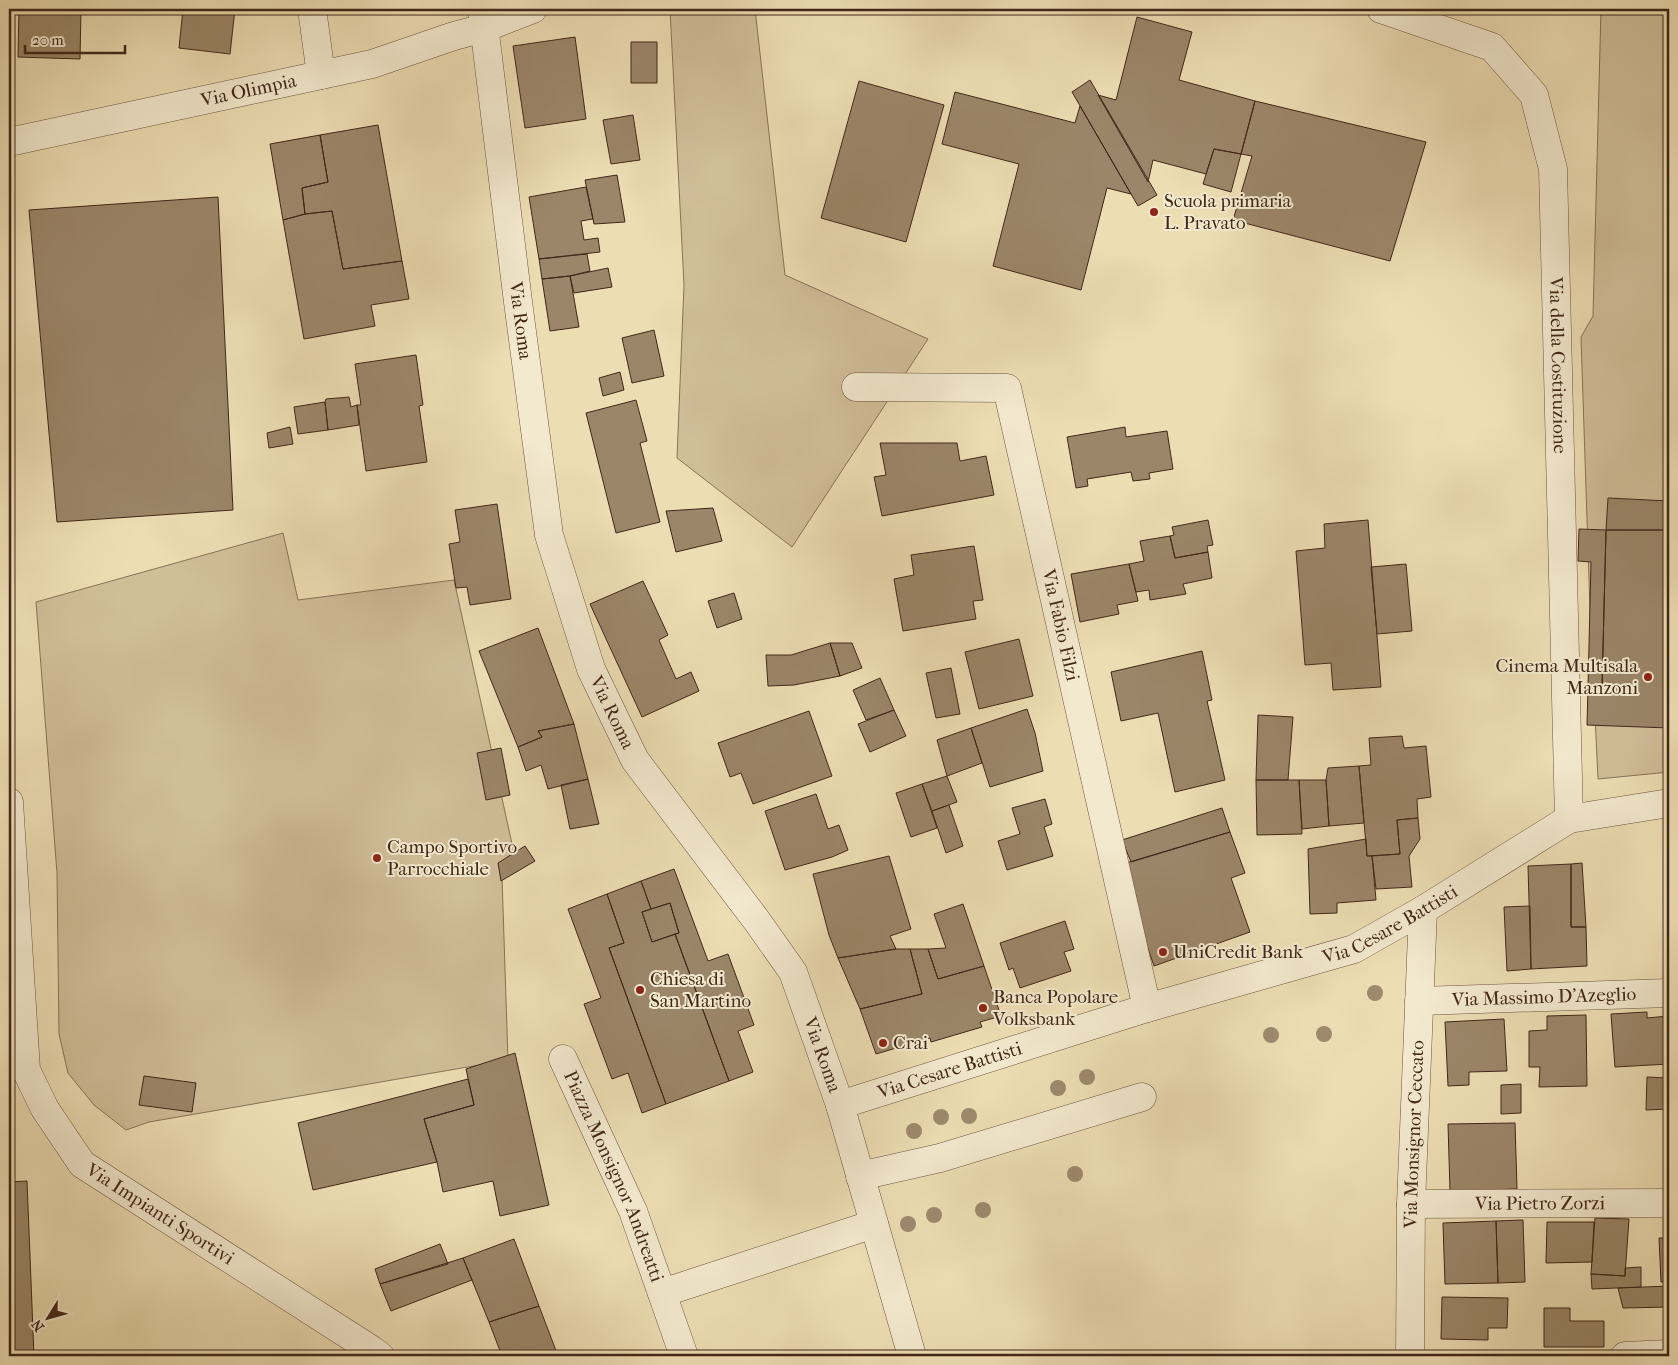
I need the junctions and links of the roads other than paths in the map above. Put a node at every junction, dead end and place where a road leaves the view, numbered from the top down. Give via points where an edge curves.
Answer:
1 (312, 9) edge
2 (533, 9) edge
3 (1381, 9) edge
4 (483, 18) edge
5 (322, 75) junction
6 (9, 142) edge
7 (856, 387) dead end
8 (9, 802) edge
9 (1669, 803) edge
10 (1569, 819) junction
11 (1423, 910) junction
12 (1669, 993) edge
13 (1419, 1001) junction
14 (1147, 1008) junction
15 (563, 1059) dead end
16 (1142, 1097) dead end
17 (840, 1105) junction
18 (860, 1176) junction
19 (1411, 1204) junction
20 (1669, 1204) edge
21 (874, 1224) junction
22 (662, 1293) junction
23 (1669, 1354) edge
24 (380, 1356) edge
25 (684, 1356) edge
26 (912, 1356) edge
27 (1410, 1356) edge
28 (1625, 1356) edge

1 - 5 street
2 - 4 street
3 - 10 street, Via della Costituzione via 1492,47 1534,94 1553,169
4 - 5 street, Via Olimpia via 454,36 372,64
4 - 17 street, Via Roma via 549,535 591,670 635,760 793,972
5 - 6 street, Via Olimpia
7 - 14 street, Via Fabio Filzi via 1007,388
8 - 24 street, Via Impianti Sportivi via 26,1070 45,1109 82,1164
9 - 10 street, Via Cesare Battisti
10 - 11 street, Via Cesare Battisti
11 - 13 street, Via Monsignor Ceccato
11 - 14 street, Via Cesare Battisti via 1354,949
12 - 13 street, Via Massimo D'Azeglio
13 - 19 street, Via Monsignor Ceccato
14 - 17 street, Via Cesare Battisti
15 - 22 street, Piazza Monsignor Andreatti via 633,1211
16 - 18 street via 940,1158
17 - 18 street, Via Roma
18 - 21 street, Via Roma
19 - 20 street, Via Pietro Zorzi
19 - 27 street, Via Monsignor Ceccato
21 - 22 street, Piazza Monsignor Andreatti
21 - 26 street, Via Roma
22 - 25 street, Piazza Monsignor Andreatti
23 - 28 street

